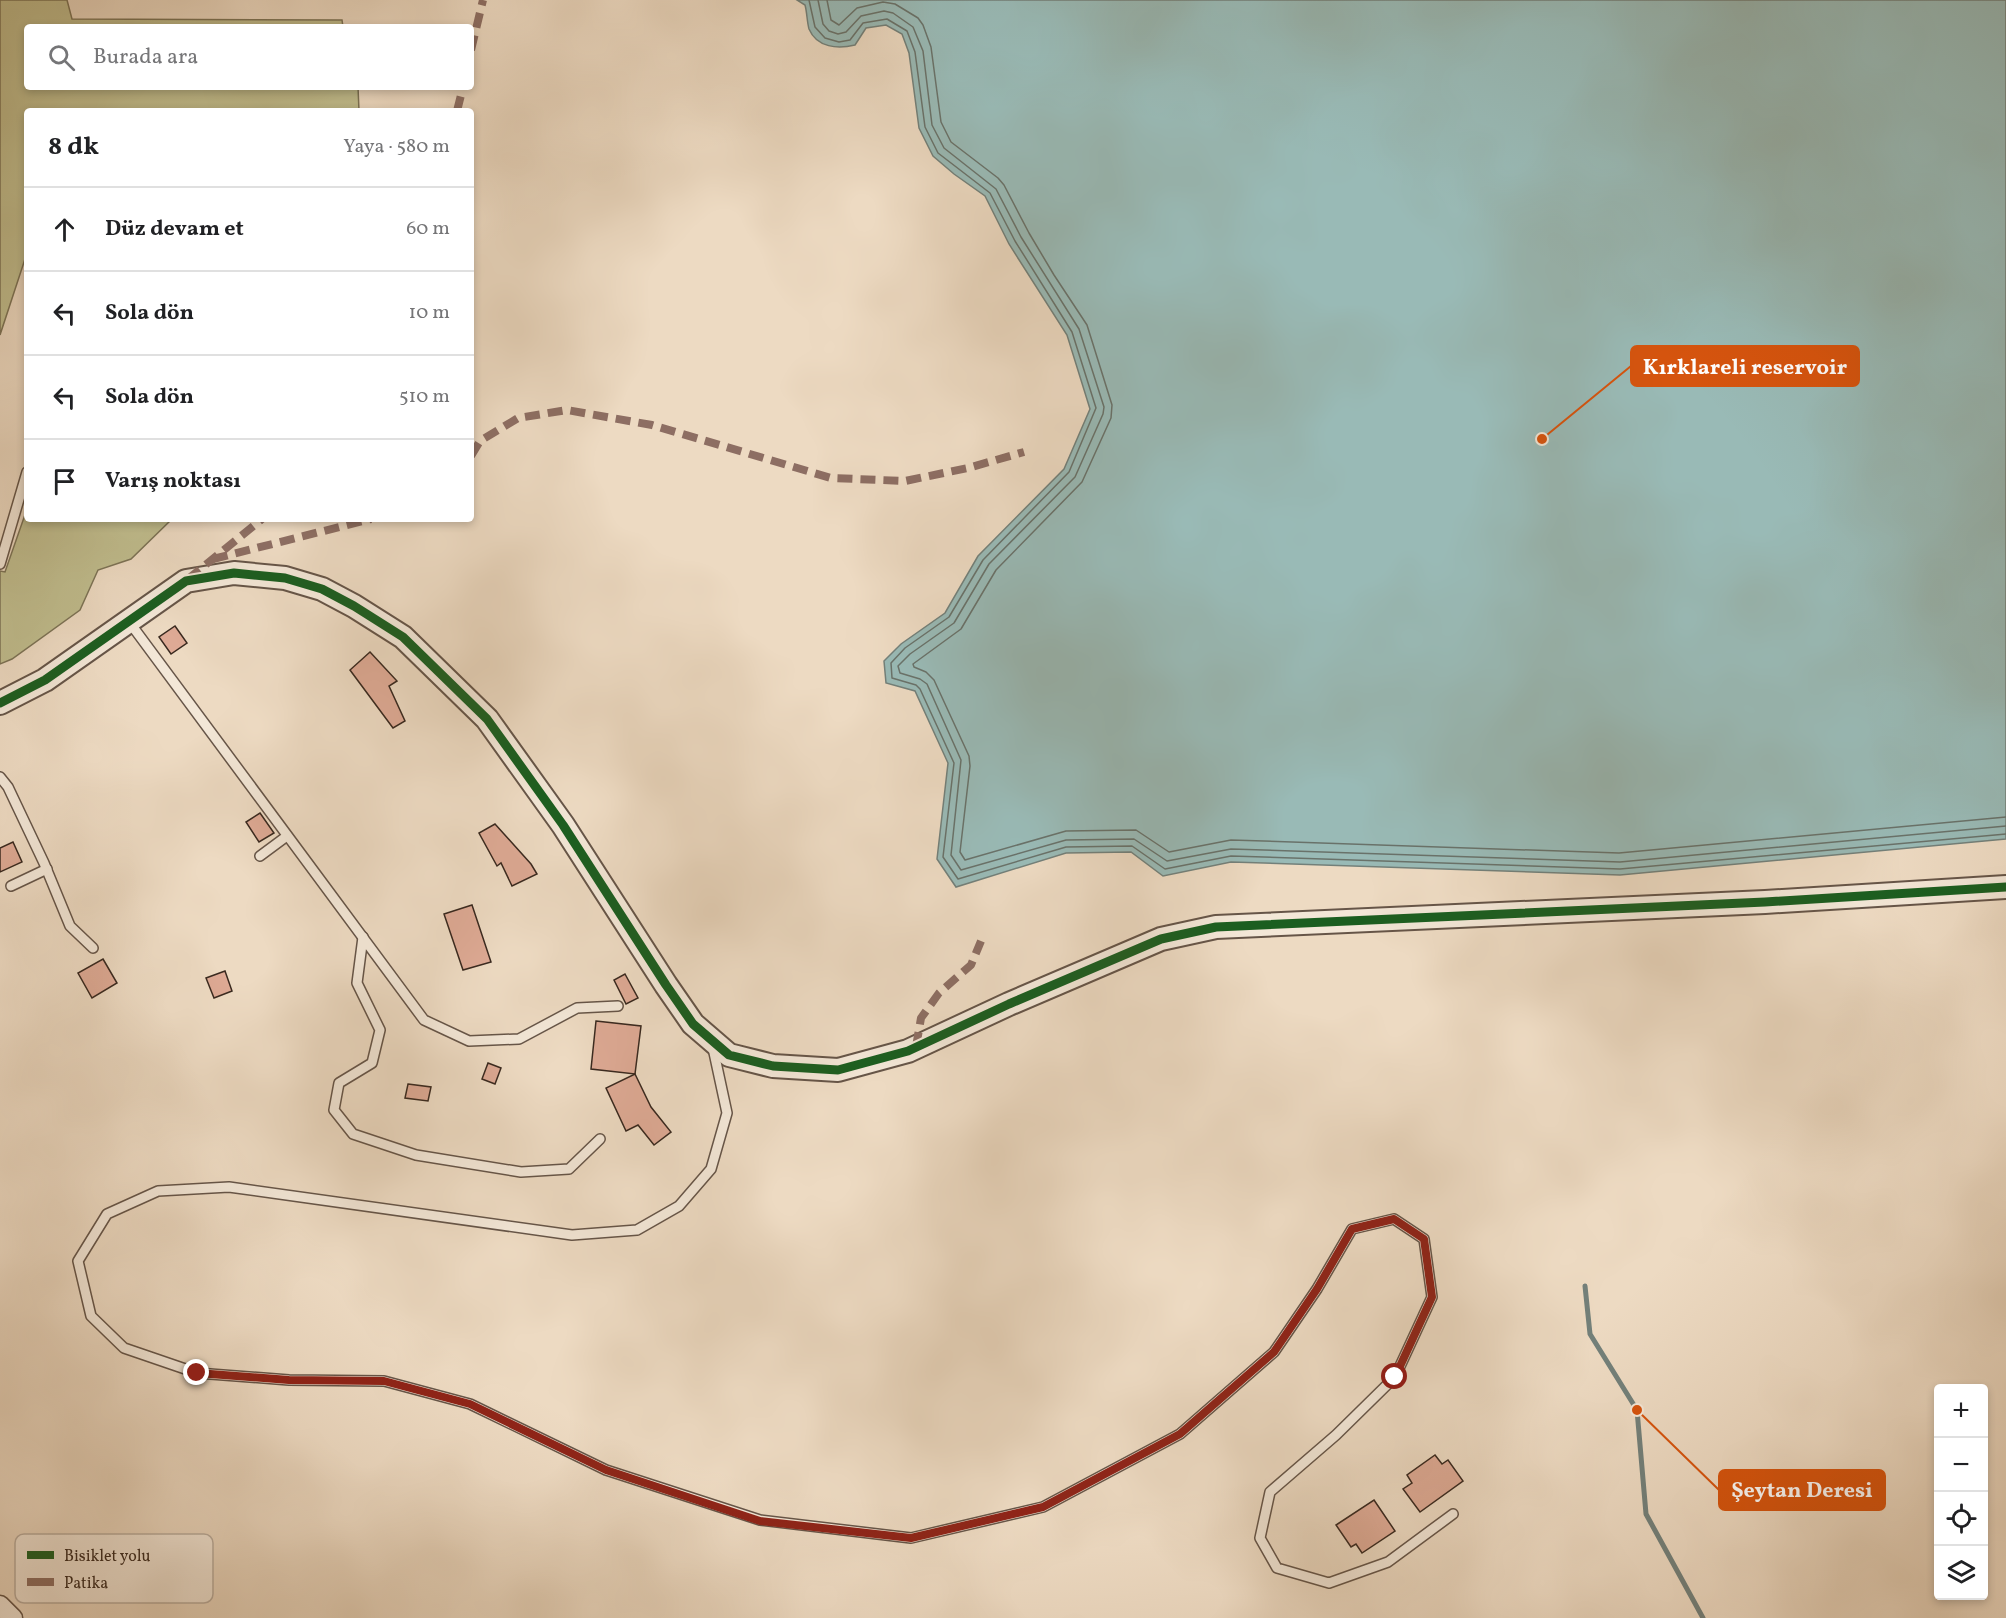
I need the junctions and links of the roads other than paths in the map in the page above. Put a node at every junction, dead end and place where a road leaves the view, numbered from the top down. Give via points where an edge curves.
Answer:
1 (24, 482) edge
2 (0, 564) edge
3 (128, 621) junction
4 (0, 703) edge
5 (0, 777) edge
6 (287, 836) junction
7 (260, 856) dead end
8 (47, 869) junction
9 (11, 886) dead end
10 (2006, 887) edge
11 (363, 937) junction
12 (93, 948) dead end
13 (618, 1006) dead end
14 (712, 1040) junction
15 (600, 1139) dead end
16 (1453, 1514) dead end
17 (0, 1605) edge
18 (13, 1618) edge

1 - 2 lane
3 - 4 street via 45,680
3 - 6 lane
3 - 14 street via 186,581 234,573 285,578 322,589 403,637 487,719 563,825 693,1024
5 - 8 lane
6 - 7 lane
6 - 11 lane
8 - 9 lane
8 - 12 lane via 70,926
10 - 14 street via 1216,927 1161,939 908,1051 838,1070 772,1066 729,1055
11 - 13 lane via 424,1020 469,1041 519,1039 577,1008
11 - 15 lane via 357,983 380,1030 372,1063 339,1083 334,1110 352,1134 416,1155 521,1172 569,1169
14 - 16 lane via 727,1113 711,1168 679,1206 637,1230 572,1235 229,1187 158,1191 107,1215 78,1261 91,1316 124,1348 197,1373 289,1380 384,1381 470,1404 606,1470 760,1521 911,1538 1043,1507 1180,1434 1274,1352 1352,1229 1394,1219 1424,1239 1432,1297 1395,1377 1270,1492 1260,1538 1277,1568 1329,1583 1388,1562
17 - 18 street

